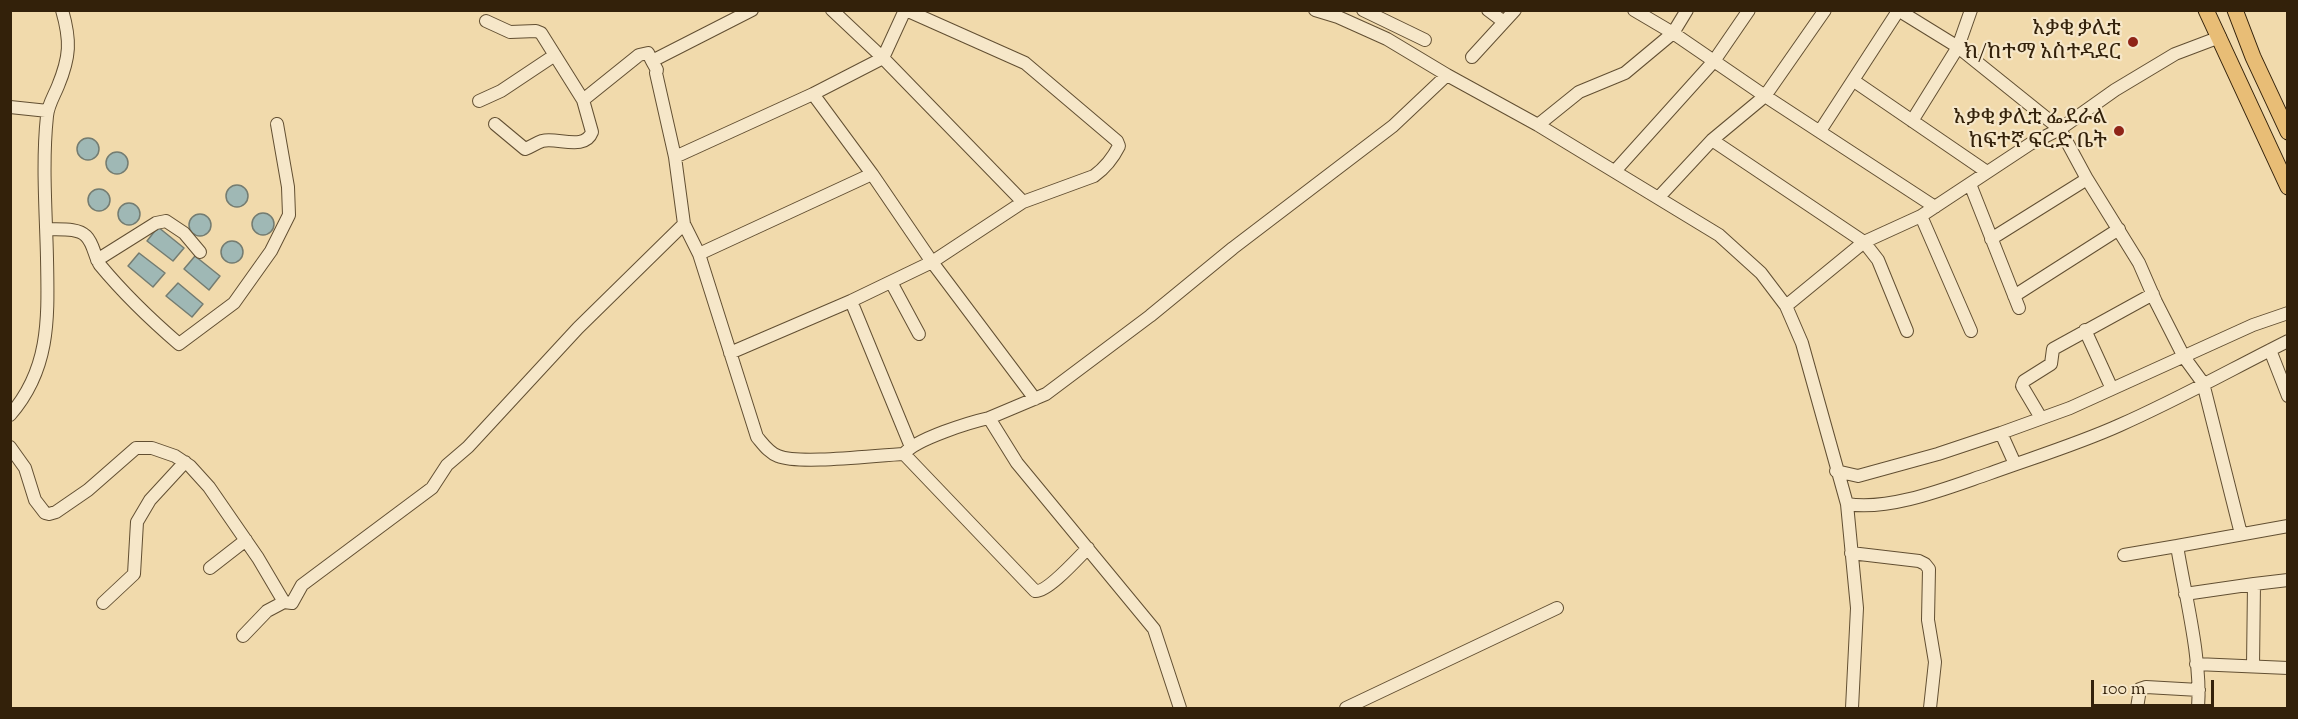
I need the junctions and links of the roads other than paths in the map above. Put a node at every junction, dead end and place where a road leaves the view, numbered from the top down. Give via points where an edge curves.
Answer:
1 (63, 10) edge
2 (752, 10) edge
3 (832, 10) edge
4 (905, 10) edge
5 (1314, 10) edge
6 (1363, 10) edge
7 (1488, 10) edge
8 (1515, 10) edge
9 (1634, 10) edge
10 (1686, 10) edge
11 (1749, 10) edge
12 (1825, 10) edge
13 (1971, 10) edge
14 (2206, 10) edge
15 (2235, 10) edge
16 (1898, 11) edge
17 (486, 21) dead end
18 (1504, 22) junction
19 (1673, 33) junction
20 (2220, 37) junction
21 (1425, 40) dead end
22 (1958, 47) junction
23 (555, 55) junction
24 (1472, 57) dead end
25 (883, 58) junction
26 (652, 61) junction
27 (1714, 61) junction
28 (1447, 75) junction
29 (1854, 81) junction
30 (813, 94) junction
31 (1765, 96) junction
32 (583, 100) junction
33 (479, 101) dead end
34 (10, 107) edge
35 (48, 111) junction
36 (1912, 121) junction
37 (277, 124) dead end
38 (495, 124) dead end
39 (1538, 124) junction
40 (2060, 129) junction
41 (1820, 131) junction
42 (2288, 132) edge
43 (1712, 140) junction
44 (675, 157) junction
45 (1615, 171) junction
46 (1987, 172) junction
47 (872, 174) junction
48 (2086, 179) junction
49 (1970, 184) junction
50 (2288, 188) edge
51 (1659, 197) junction
52 (1023, 202) junction
53 (1935, 207) junction
54 (1921, 216) junction
55 (684, 224) junction
56 (46, 229) junction
57 (2119, 229) junction
58 (1991, 239) junction
59 (1864, 242) junction
60 (200, 252) dead end
61 (699, 254) junction
62 (97, 260) junction
63 (932, 262) junction
64 (891, 282) junction
65 (2153, 294) junction
66 (2014, 296) junction
67 (851, 301) junction
68 (1786, 306) junction
69 (2019, 308) dead end
70 (2288, 313) edge
71 (2085, 330) junction
72 (1907, 331) dead end
73 (1971, 331) dead end
74 (919, 334) dead end
75 (2288, 342) edge
76 (2270, 350) junction
77 (730, 353) junction
78 (2184, 357) junction
79 (2203, 383) junction
80 (2112, 388) junction
81 (2288, 396) edge
82 (1035, 399) junction
83 (10, 415) edge
84 (989, 418) junction
85 (2041, 418) junction
86 (2001, 433) junction
87 (10, 447) edge
88 (908, 450) junction
89 (185, 462) junction
90 (2015, 464) junction
91 (1836, 471) junction
92 (1847, 504) junction
93 (2288, 526) edge
94 (2241, 534) junction
95 (246, 540) junction
96 (2177, 546) junction
97 (1088, 548) junction
98 (1851, 552) junction
99 (2124, 555) dead end
100 (210, 568) dead end
101 (2288, 580) edge
102 (2254, 584) junction
103 (2184, 594) junction
104 (284, 602) junction
105 (103, 603) dead end
106 (1557, 608) dead end
107 (243, 636) dead end
108 (2196, 664) junction
109 (2253, 666) junction
110 (2288, 668) edge
111 (2199, 690) junction
112 (1180, 708) edge
113 (1346, 708) edge
114 (1852, 708) edge
115 (1930, 708) edge
116 (2137, 708) edge
117 (2198, 708) edge

1 - 35 street via 69,53
2 - 26 street
3 - 25 street
4 - 25 street
4 - 52 street via 1025,63 1117,141 1115,154 1094,176
5 - 28 street via 1359,25
6 - 21 street
7 - 18 street
8 - 18 street
9 - 19 street
10 - 19 street
11 - 27 street
12 - 31 street
13 - 22 street
14 - 20 main road
15 - 42 main road
16 - 22 street
16 - 29 street
17 - 23 street via 510,32 541,33
18 - 24 street
19 - 27 street
19 - 39 street via 1625,73 1580,92
20 - 40 street via 2175,54
20 - 50 main road
22 - 36 street
22 - 40 street
23 - 32 street
23 - 33 street
25 - 30 street
25 - 52 street
26 - 32 street via 648,53 639,54
26 - 44 street
27 - 31 street
27 - 45 street
28 - 39 street
28 - 82 street via 1393,126 1150,316
29 - 36 street
29 - 41 street
30 - 44 street
30 - 47 street
31 - 41 street
31 - 43 street
32 - 38 street via 592,132 583,141 546,140 525,149
34 - 35 street
35 - 56 street
36 - 46 street
37 - 62 street via 290,215 271,251 234,303 179,344 148,318
39 - 45 street
40 - 46 street
40 - 48 street
41 - 53 street
43 - 51 street
43 - 59 street
44 - 55 street
45 - 51 street
46 - 49 street
47 - 61 street
47 - 63 street
48 - 57 street
48 - 58 street
49 - 53 street
49 - 58 street
51 - 68 street via 1740,252
52 - 63 street
53 - 54 street
54 - 59 street
54 - 73 street
55 - 61 street
55 - 104 street via 447,465 432,488 302,585 292,603
56 - 62 street via 85,235
56 - 83 street via 44,345 35,377
57 - 65 street
57 - 66 street
58 - 66 street
59 - 68 street
59 - 72 street via 1878,260
60 - 62 street via 184,233 166,221
61 - 77 street
63 - 64 street
63 - 82 street
64 - 67 street
64 - 74 street
65 - 71 street
65 - 78 street
66 - 69 street
67 - 77 street
67 - 88 street
68 - 91 street via 1802,343
70 - 78 street
71 - 80 street
71 - 85 street via 2053,349 2051,364 2024,381 2024,392
75 - 76 street
76 - 79 street
76 - 81 street
77 - 88 street via 757,437 771,453 811,459
78 - 79 street
78 - 80 street
79 - 90 street via 2120,425
79 - 94 street
80 - 85 street
82 - 84 street
84 - 88 street via 970,422
84 - 97 street via 1017,463
85 - 86 street
86 - 90 street
86 - 91 street via 1858,476
87 - 89 street via 25,468 34,500 49,514 88,490 136,448 153,448
88 - 97 street via 1035,591 1052,583
89 - 95 street via 209,487
89 - 105 street via 143,509 135,527 134,574
90 - 92 street via 1894,502 1864,507
91 - 92 street
92 - 98 street
93 - 94 street
94 - 96 street
95 - 100 street
95 - 104 street
96 - 99 street
96 - 103 street
97 - 112 street via 1154,629
98 - 114 street via 1857,608
98 - 115 street via 1919,561 1929,568 1928,620 1935,662
101 - 102 street
102 - 103 street
102 - 109 street
103 - 108 street
104 - 107 street via 261,615
106 - 113 street
108 - 109 street
108 - 111 street
109 - 110 street
111 - 116 street via 2146,687 2140,689
111 - 117 street

